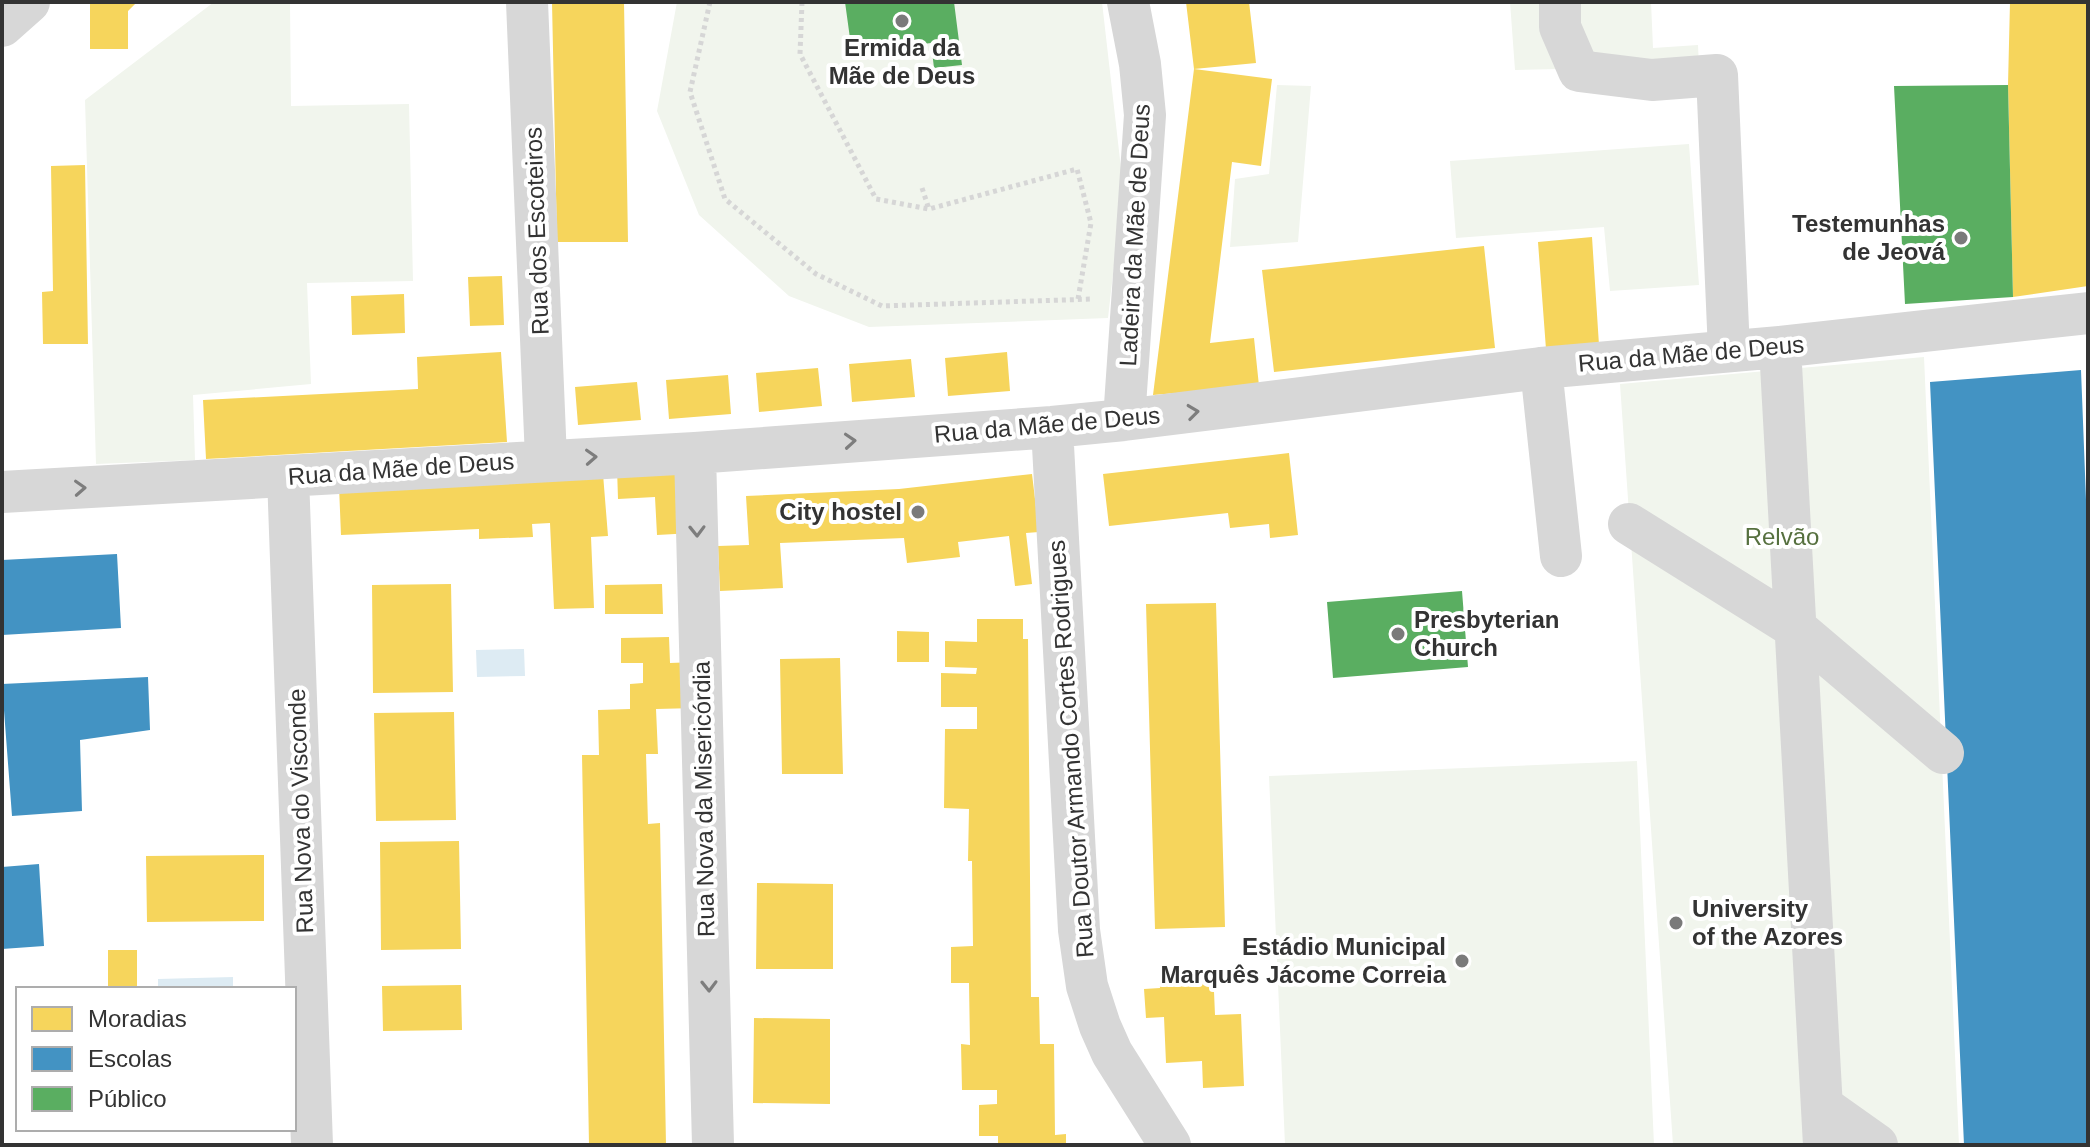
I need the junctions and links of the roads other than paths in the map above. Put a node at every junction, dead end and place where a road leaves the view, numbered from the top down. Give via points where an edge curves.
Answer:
1 (29, 2) edge
2 (527, 2) edge
3 (1128, 2) edge
4 (1560, 2) edge
5 (2, 26) edge
6 (2088, 313) edge
7 (1780, 347) junction
8 (1729, 351) junction
9 (1541, 368) junction
10 (1124, 420) junction
11 (1052, 427) junction
12 (695, 453) junction
13 (546, 459) junction
14 (288, 476) junction
15 (2, 492) edge
16 (1629, 524) dead end
17 (1561, 556) dead end
18 (1797, 629) junction
19 (1943, 753) dead end
20 (1823, 1126) edge
21 (312, 1145) edge
22 (713, 1145) edge
23 (1170, 1145) edge
24 (1877, 1145) edge

1 - 5 street
2 - 13 street, Rua dos Escoteiros
3 - 10 street, Ladeira da Mãe de Deus via 1145,115
4 - 8 street via 1560,27 1579,71 1652,80 1717,75
6 - 7 street, Rua da Mãe de Deus
7 - 8 street, Rua da Mãe de Deus
7 - 18 street
8 - 9 street, Rua da Mãe de Deus
10 -> 9 street, Rua da Mãe de Deus
9 - 17 street
10 - 11 street, Rua da Mãe de Deus
12 -> 11 street, Rua da Mãe de Deus
11 - 23 street, Rua Doutor Armando Cortes Rodrigues via 1079,930 1087,986 1112,1053
13 -> 12 street, Rua da Mãe de Deus
12 -> 22 street, Rua Nova da Misericórdia
13 - 14 street, Rua da Mãe de Deus
15 -> 14 street, Rua da Mãe de Deus
14 - 21 street, Rua Nova do Visconde
16 - 18 street
18 - 19 street
18 - 20 street
20 - 24 street

